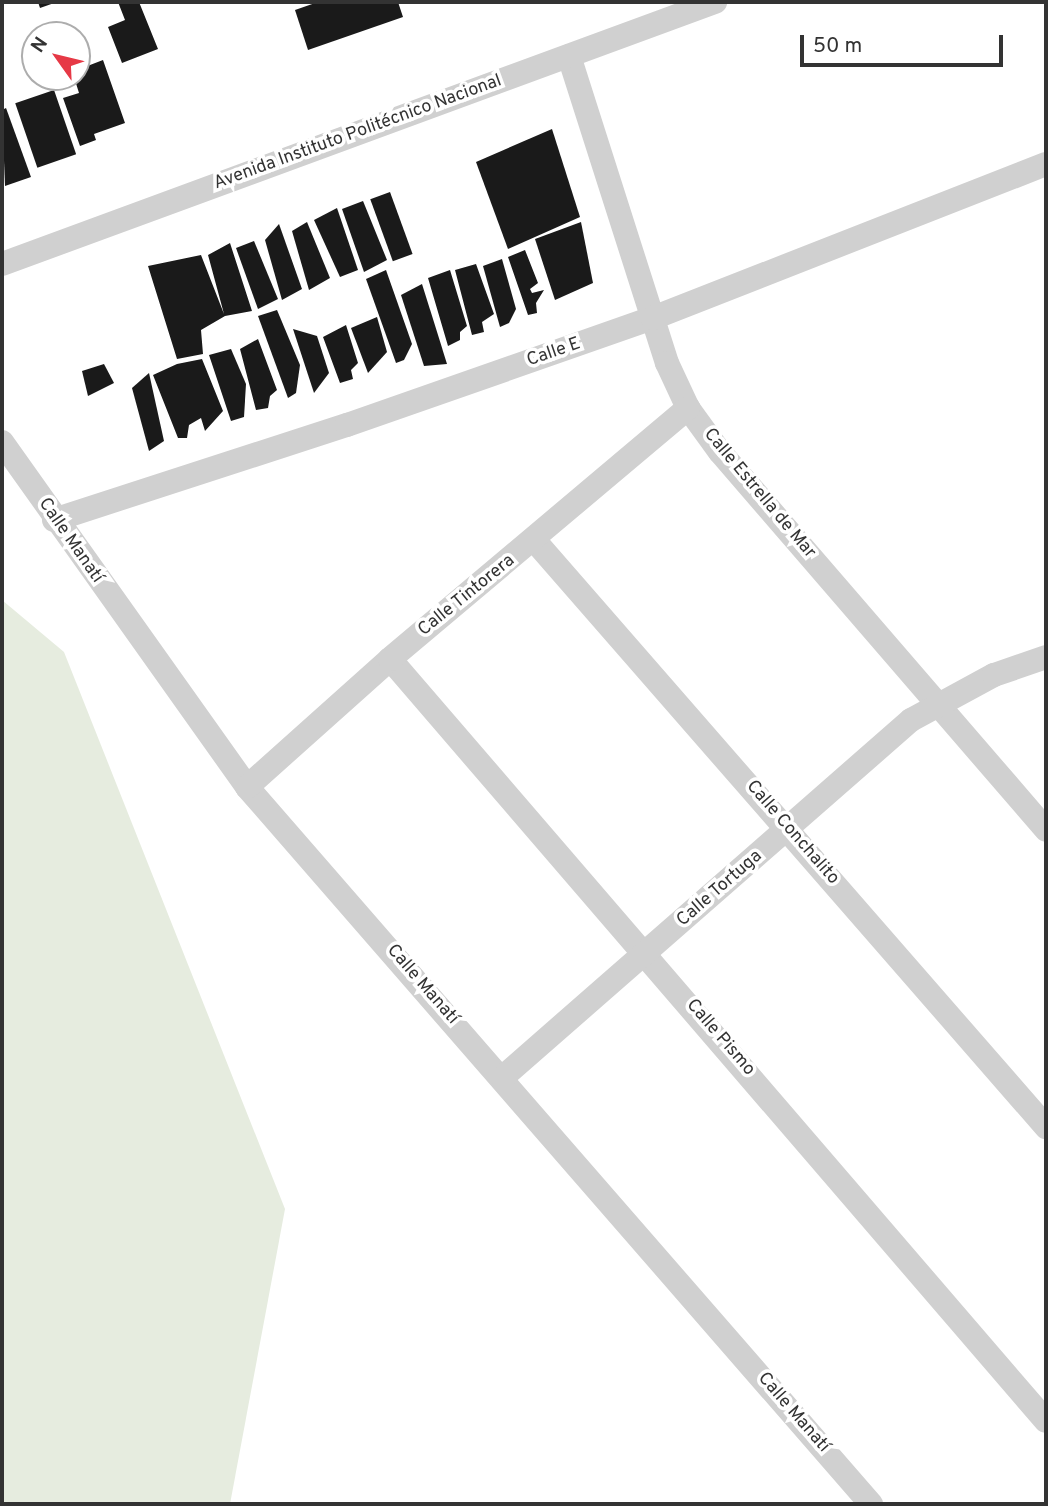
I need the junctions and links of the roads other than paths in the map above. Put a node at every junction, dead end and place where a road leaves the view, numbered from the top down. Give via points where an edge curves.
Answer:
1 (715, 2) edge
2 (569, 56) junction
3 (1046, 164) edge
4 (2, 264) edge
5 (653, 317) junction
6 (688, 408) junction
7 (2, 442) edge
8 (54, 520) junction
9 (535, 541) junction
10 (1046, 657) edge
11 (390, 659) junction
12 (938, 703) junction
13 (247, 787) junction
14 (789, 828) junction
15 (1046, 830) edge
16 (647, 953) junction
17 (503, 1077) junction
18 (1046, 1127) edge
19 (1046, 1421) edge
20 (872, 1504) edge

1 - 2 street, Avenida Instituto Politécnico Nacional
2 - 4 street, Avenida Instituto Politécnico Nacional
2 - 5 street, Calle Estrella de Mar
3 - 5 street, Calle E
5 - 6 street, Calle Estrella de Mar
5 - 8 street, Calle E via 347,425
6 - 9 street, Calle Tintorera
6 - 12 street, Calle Estrella de Mar via 720,453
7 - 8 street, Calle Manatí
8 - 13 street, Calle Manatí
9 - 11 street, Calle Tintorera
9 - 14 street, Calle Conchalito
10 - 12 street, Calle Tortuga via 994,675
11 - 13 street, Calle Tintorera
11 - 16 street, Calle Pismo
12 - 14 street, Calle Tortuga via 894,734
12 - 15 street, Calle Estrella de Mar
13 - 17 street, Calle Manatí
14 - 16 street, Calle Tortuga
14 - 18 street, Calle Conchalito
16 - 17 street, Calle Tortuga
16 - 19 street, Calle Pismo
17 - 20 street, Calle Manatí

